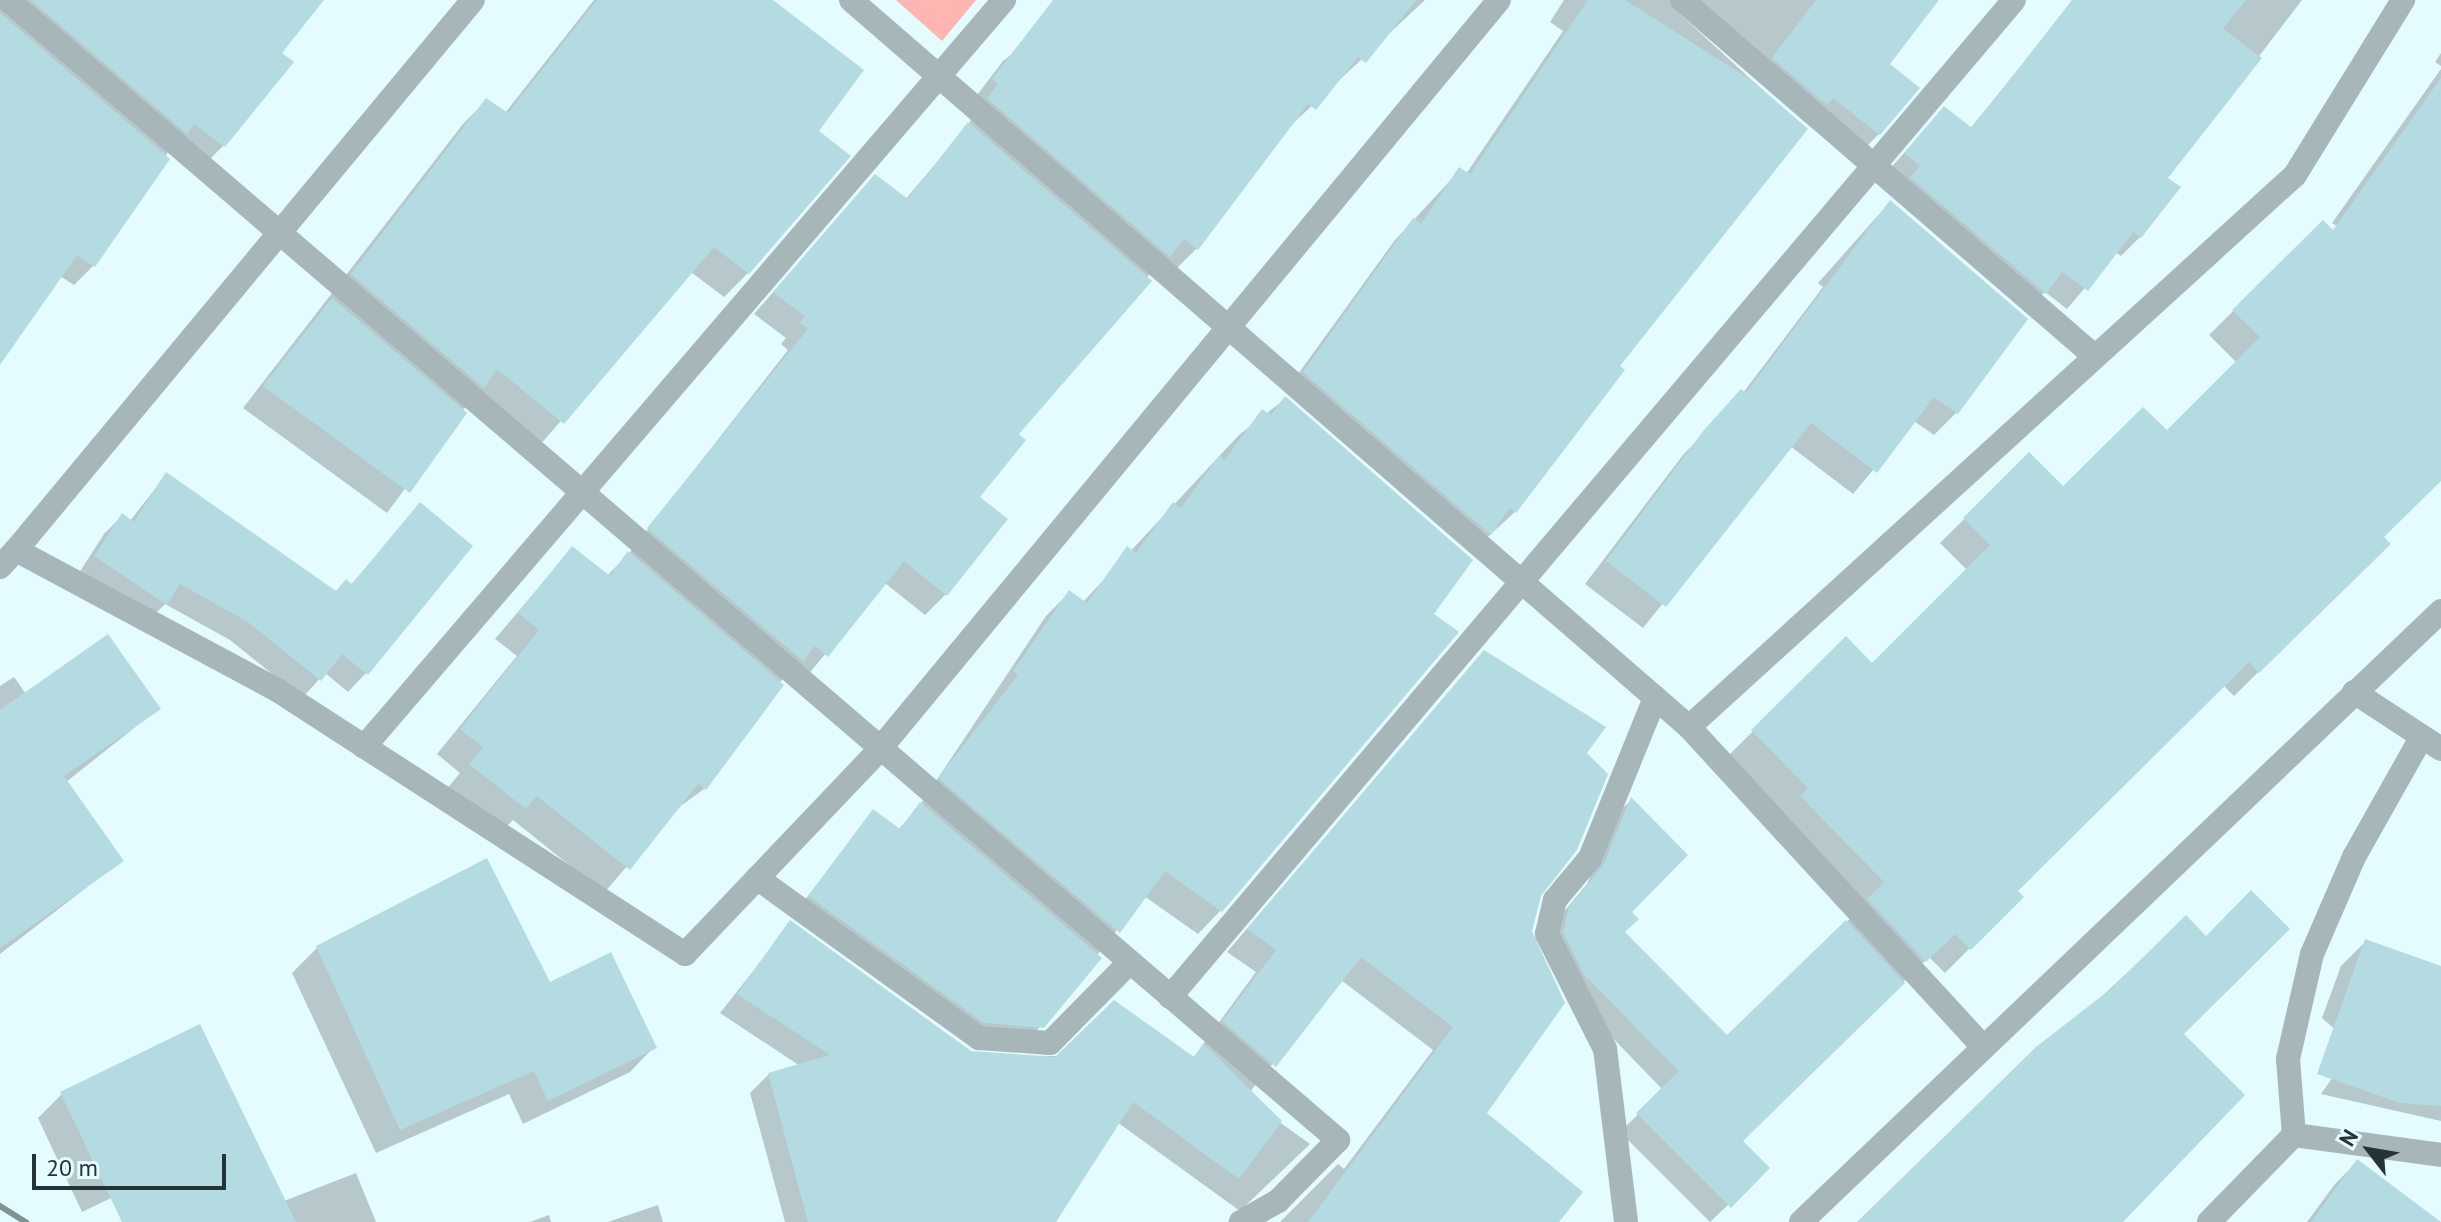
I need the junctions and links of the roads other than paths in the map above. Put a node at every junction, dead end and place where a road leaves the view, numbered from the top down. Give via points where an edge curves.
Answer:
1 (8, 0) edge
2 (473, 0) edge
3 (851, 0) edge
4 (1004, 0) edge
5 (1499, 0) edge
6 (1682, 0) edge
7 (2014, 0) edge
8 (2403, 0) edge
9 (940, 75) junction
10 (1874, 165) junction
11 (278, 234) junction
12 (1230, 324) junction
13 (2092, 354) junction
14 (581, 495) junction
15 (8, 558) edge
16 (1525, 578) junction
17 (2441, 611) edge
18 (2354, 692) junction
19 (1655, 698) junction
20 (1689, 727) junction
21 (2431, 743) edge
22 (364, 747) junction
23 (879, 750) junction
24 (757, 878) junction
25 (1129, 963) junction
26 (1170, 997) junction
27 (1981, 1044) junction
28 (2294, 1135) junction
29 (2441, 1155) edge
30 (1241, 1222) edge
31 (1626, 1222) edge
32 (1801, 1222) edge
33 (2209, 1222) edge

1 - 11 street
2 - 11 street
3 - 9 street
4 - 9 street
5 - 12 street
6 - 10 street
7 - 10 street
8 - 13 street via 2295,175
9 - 12 street
9 - 14 street
10 - 13 street
10 - 16 street
11 - 14 street
11 - 15 street
12 - 16 street
12 - 23 street
13 - 20 street
14 - 22 street
14 - 23 street
15 - 22 street via 277,690
16 - 19 street
16 - 26 street
17 - 18 street
18 - 21 street
18 - 27 street
19 - 20 street
19 - 31 street via 1590,858 1555,900 1547,934 1605,1049
20 - 27 street
21 - 28 street via 2354,857 2312,954 2288,1059
22 - 24 street via 685,954
23 - 24 street
23 - 25 street
24 - 25 street via 979,1038 1050,1043
25 - 26 street
26 - 30 street via 1338,1140 1278,1201
27 - 32 street
28 - 29 street
28 - 33 street

